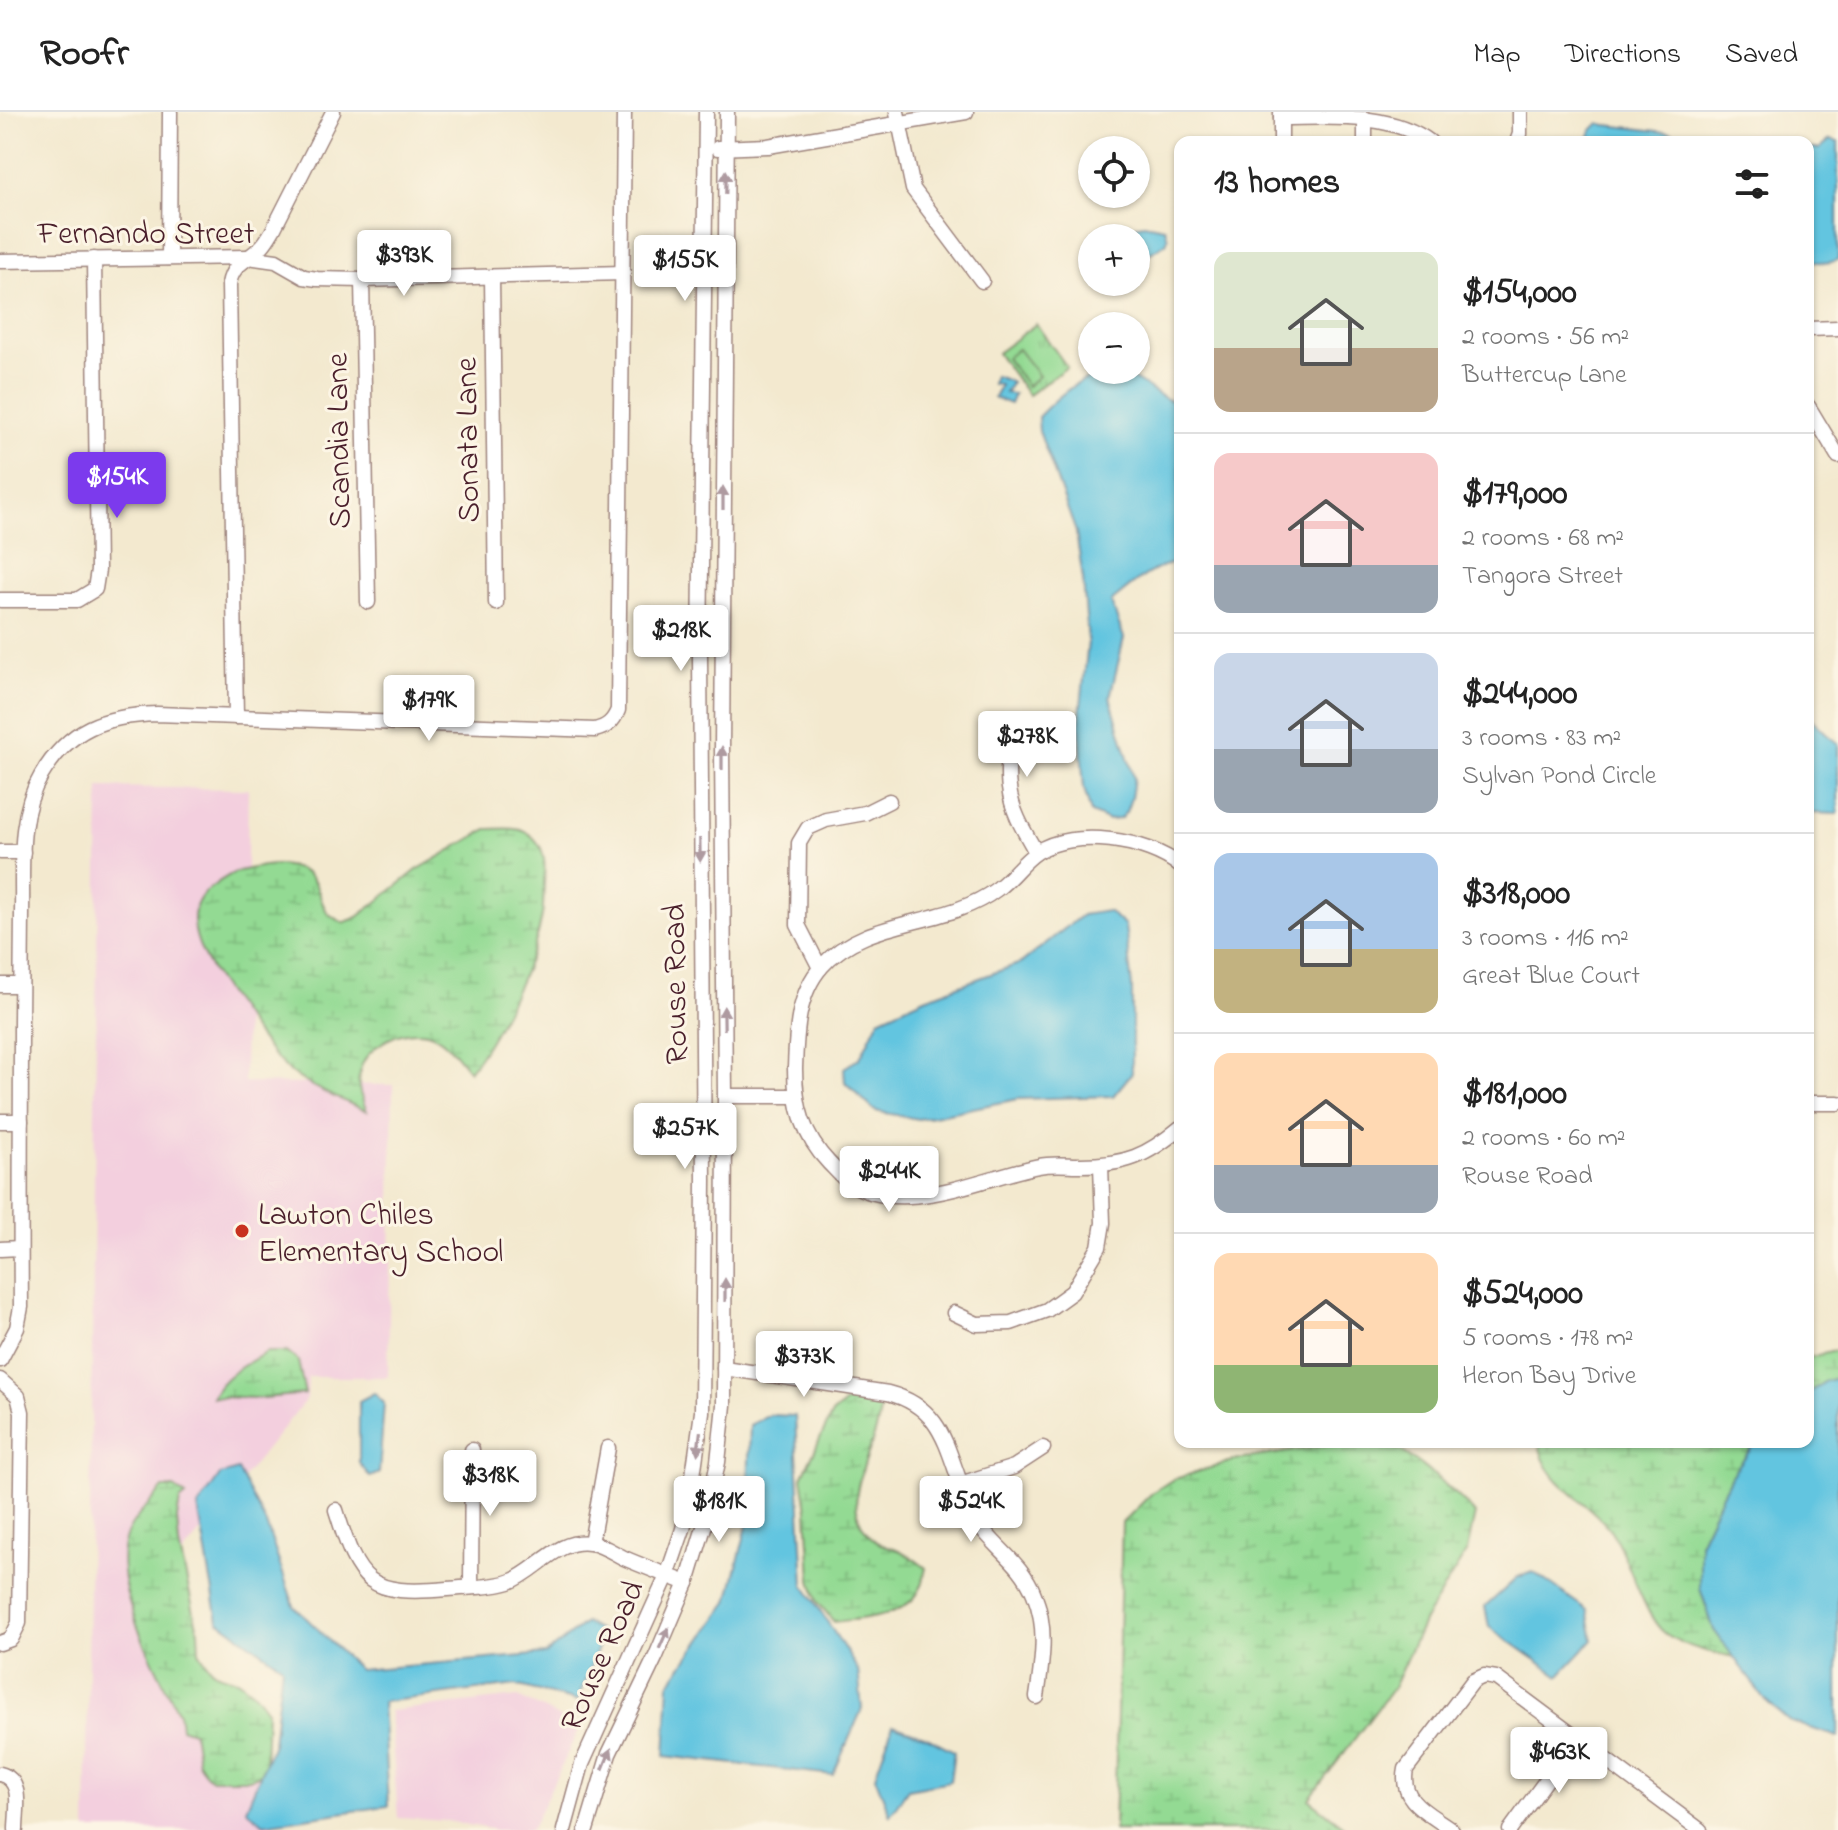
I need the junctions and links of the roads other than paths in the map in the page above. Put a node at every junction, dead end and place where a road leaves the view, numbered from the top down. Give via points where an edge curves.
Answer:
1 (170, 112) edge
2 (333, 112) edge
3 (624, 112) edge
4 (706, 112) edge
5 (727, 112) edge
6 (966, 112) edge
7 (1520, 112) edge
8 (1281, 115) edge
9 (898, 118) edge
10 (1365, 119) junction
11 (1281, 136) edge
12 (1365, 136) edge
13 (1419, 136) edge
14 (1519, 136) edge
15 (727, 148) junction
16 (705, 149) junction
17 (248, 257) junction
18 (169, 258) junction
19 (94, 259) junction
20 (0, 261) edge
21 (623, 273) junction
22 (492, 277) junction
23 (362, 280) junction
24 (982, 281) dead end
25 (1814, 327) edge
26 (1838, 328) edge
27 (1814, 414) edge
28 (1834, 442) edge
29 (1838, 456) edge
30 (0, 600) edge
31 (368, 602) dead end
32 (496, 603) dead end
33 (236, 717) junction
34 (1004, 718) dead end
35 (889, 801) dead end
36 (0, 852) edge
37 (23, 852) junction
38 (1036, 852) junction
39 (1174, 856) edge
40 (820, 968) junction
41 (0, 985) edge
42 (21, 985) junction
43 (725, 1096) junction
44 (795, 1096) junction
45 (1814, 1103) edge
46 (1838, 1103) edge
47 (0, 1121) edge
48 (21, 1121) junction
49 (1174, 1133) edge
50 (1101, 1165) junction
51 (20, 1248) junction
52 (0, 1249) edge
53 (954, 1313) dead end
54 (0, 1360) edge
55 (724, 1368) junction
56 (0, 1380) edge
57 (608, 1448) dead end
58 (1043, 1448) dead end
59 (472, 1450) dead end
60 (960, 1484) junction
61 (336, 1510) dead end
62 (591, 1543) junction
63 (667, 1576) junction
64 (687, 1583) junction
65 (471, 1586) junction
66 (6, 1641) edge
67 (1037, 1697) dead end
68 (1577, 1738) junction
69 (5, 1775) edge
70 (16, 1830) edge
71 (564, 1830) edge
72 (586, 1830) edge
73 (1452, 1830) edge
74 (1510, 1830) edge
75 (1700, 1830) edge

1 - 18 street
2 - 17 street via 273,230
3 - 21 street
4 - 16 street, Rouse Road
5 - 15 street, Rouse Road
6 - 9 street
7 - 14 street
8 - 10 street
8 - 11 street
9 - 15 street via 768,146
9 - 24 street via 913,189
10 - 12 street
10 - 13 street via 1398,125
15 - 16 street
43 -> 15 street, Rouse Road
16 -> 63 street, Rouse Road via 702,1412 690,1497
17 - 18 street, Fernando Street
17 - 23 street, Fernando Street via 276,261 304,277
17 - 33 street via 231,273 229,284
18 - 19 street, Fernando Street
19 - 20 street, Fernando Street
19 - 30 street via 95,589 77,600
21 - 22 street, Fernando Street
21 - 33 street via 618,710 610,723 595,730
22 - 23 street, Fernando Street
22 - 32 street, Sonata Lane
23 - 31 street, Scandia Lane
25 - 26 street
27 - 28 street
28 - 29 street
33 - 37 street via 127,715 101,721 76,736 39,778 25,817
34 - 38 street via 1010,732 1008,785 1014,812
35 - 40 street via 808,828 799,843 798,925
36 - 37 street
37 - 42 street
38 - 39 street via 1077,839 1146,846
38 - 40 street via 973,905 865,936
40 - 44 street via 803,999 796,1030
41 - 42 street
42 - 48 street
43 - 44 street
55 -> 43 street, Rouse Road
44 - 50 street via 804,1129 820,1154 846,1180 875,1194 951,1189 1041,1165
45 - 46 street
47 - 48 street
48 - 51 street
49 - 50 street via 1130,1160
50 - 53 street via 1099,1247 1072,1292 1047,1310 1011,1323 977,1324
51 - 52 street
51 - 54 street via 21,1307 17,1328
55 - 60 street via 910,1399 933,1418
55 - 64 street, Rouse Road via 718,1462
56 - 66 street via 18,1396 22,1412 19,1623
57 - 62 street
58 - 60 street via 1014,1467
59 - 65 street
60 - 67 street via 976,1521 1022,1569 1034,1593 1043,1627
61 - 65 street via 350,1555 364,1576 383,1587 400,1592
62 - 63 street
62 - 65 street via 554,1552 507,1583
63 - 64 street
63 - 71 street, Rouse Road via 582,1764
72 -> 64 street, Rouse Road via 609,1754
68 - 73 street via 1496,1678 1473,1681 1406,1769 1403,1783 1408,1797
68 - 74 street
68 - 75 street
69 - 70 street via 17,1786

